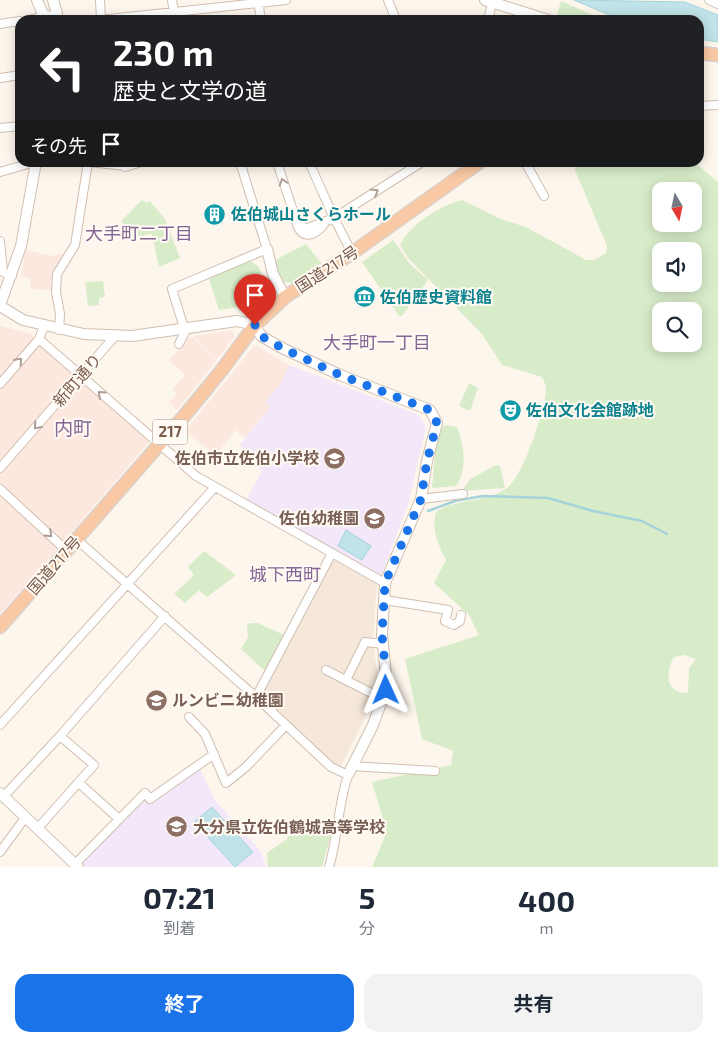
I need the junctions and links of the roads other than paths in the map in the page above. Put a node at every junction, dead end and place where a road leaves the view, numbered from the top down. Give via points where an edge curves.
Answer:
1 (37, 0) edge
2 (53, 0) edge
3 (100, 0) edge
4 (172, 0) edge
5 (286, 0) edge
6 (388, 0) edge
7 (709, 0) edge
8 (488, 1) edge
9 (258, 2) edge
10 (718, 4) edge
11 (174, 12) junction
12 (49, 15) edge
13 (51, 15) edge
14 (100, 15) edge
15 (146, 15) edge
16 (260, 15) edge
17 (394, 15) edge
18 (488, 15) edge
19 (532, 15) edge
20 (15, 22) edge
21 (0, 24) edge
22 (704, 54) edge
23 (718, 55) edge
24 (15, 76) edge
25 (0, 78) edge
26 (718, 104) edge
27 (704, 105) edge
28 (15, 126) edge
29 (0, 128) edge
30 (18, 167) edge
31 (35, 167) edge
32 (88, 167) edge
33 (242, 167) edge
34 (279, 167) edge
35 (311, 167) edge
36 (414, 167) edge
37 (465, 167) edge
38 (529, 167) edge
39 (0, 172) edge
40 (544, 196) dead end
41 (330, 220) junction
42 (0, 241) edge
43 (267, 249) junction
44 (352, 254) junction
45 (12, 276) junction
46 (285, 297) junction
47 (0, 306) edge
48 (255, 325) junction
49 (44, 326) junction
50 (186, 328) junction
51 (59, 330) junction
52 (115, 336) junction
53 (39, 339) junction
54 (179, 344) dead end
55 (81, 376) junction
56 (0, 384) edge
57 (159, 445) junction
58 (0, 468) edge
59 (215, 487) junction
60 (0, 489) edge
61 (463, 494) dead end
62 (421, 499) junction
63 (76, 539) junction
64 (67, 550) junction
65 (332, 553) junction
66 (385, 583) junction
67 (129, 584) junction
68 (385, 600) junction
69 (461, 615) dead end
70 (165, 616) junction
71 (0, 627) edge
72 (383, 644) junction
73 (326, 670) dead end
74 (346, 680) junction
75 (256, 697) junction
76 (383, 699) junction
77 (189, 718) dead end
78 (0, 725) edge
79 (286, 725) junction
80 (60, 736) junction
81 (214, 754) junction
82 (349, 771) junction
83 (435, 771) dead end
84 (79, 783) junction
85 (2, 795) edge
86 (26, 818) junction
87 (119, 819) junction
88 (38, 828) junction
89 (0, 852) edge
90 (77, 866) edge
91 (329, 867) edge

1 - 12 street
2 - 13 street
3 - 14 street
4 - 11 street
5 - 9 street
6 - 17 street
7 - 10 street
8 - 18 street
8 - 19 street
9 - 11 street
9 - 16 street
11 - 15 street
20 - 21 street
22 - 23 highway
24 - 25 street
26 - 27 street
28 - 29 street
30 - 39 street
31 - 45 street via 21,246
32 - 51 street via 75,244 57,274
33 - 43 street
41 -> 34 street via 305,229 295,217
35 - 41 street
41 -> 36 street
37 - 44 highway, 国道217号 / 217
38 - 40 street
41 - 44 street
42 - 45 street via 3,272
43 - 46 street via 273,274
43 - 50 street via 172,289
44 - 46 highway, 国道217号 / 217
45 - 47 street
46 - 48 highway, 国道217号 / 217
47 - 49 street via 23,320
48 - 50 street via 237,321
48 - 57 highway, 国道217号 / 217 via 221,372
48 - 62 street via 261,336 282,348 430,410 437,423
49 - 51 street
49 - 53 street
50 - 52 street
50 - 54 street
51 - 52 street
52 - 55 street, 新町通り
53 - 55 street
56 -> 53 street
57 -> 55 street
55 -> 58 street, 新町通り
57 - 59 street via 196,476
57 - 63 highway, 国道217号 / 217
59 - 65 street
59 - 67 street
60 -> 64 street
61 - 62 street
62 - 66 street
63 - 64 highway, 国道217号 / 217
63 - 67 street
64 - 71 highway, 国道217号 / 217
65 - 66 street
65 - 75 street
66 - 68 street
67 - 70 street
67 - 78 street
68 - 69 street via 448,610 445,621 454,625 460,621
68 - 72 street
70 - 75 street
70 - 80 street
72 - 74 street via 365,642
72 - 76 street via 386,676
73 - 74 street
74 - 76 street
75 - 79 street
76 - 82 street
77 - 81 street via 204,734
79 - 81 street via 226,783
79 - 82 street via 331,767
80 - 84 street via 94,765
80 - 85 street
81 - 87 street via 150,799 145,793
82 - 83 street
82 - 91 street via 340,799
84 - 87 street
84 - 88 street
85 - 86 street
86 - 88 street
86 - 89 street
87 - 90 street
88 - 90 street

